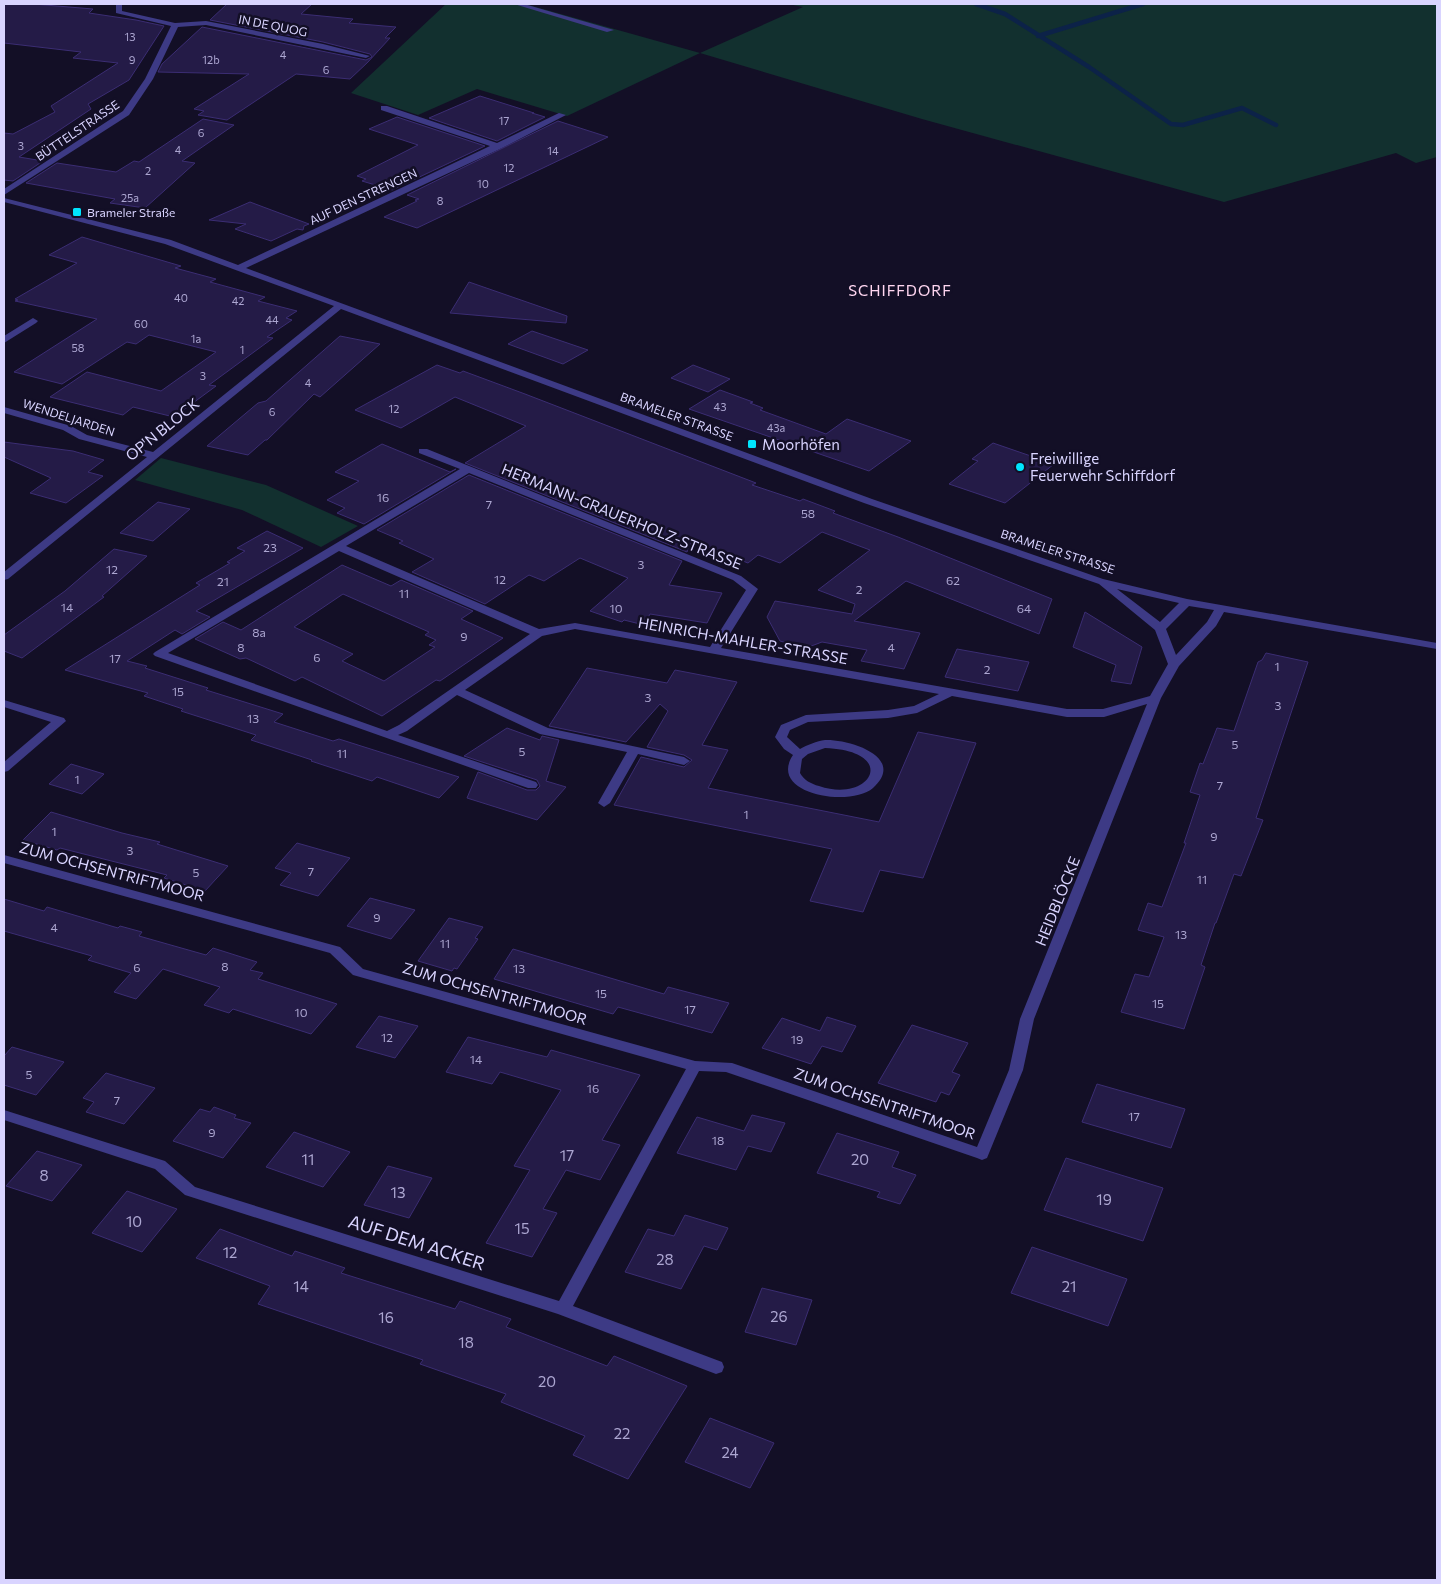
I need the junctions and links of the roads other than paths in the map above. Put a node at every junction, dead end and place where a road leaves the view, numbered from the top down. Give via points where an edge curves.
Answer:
1 (119, 4) edge
2 (517, 4) edge
3 (175, 25) junction
4 (610, 30) dead end
5 (366, 56) dead end
6 (384, 108) dead end
7 (562, 116) dead end
8 (499, 146) junction
9 (4, 193) edge
10 (4, 200) edge
11 (238, 268) junction
12 (340, 306) junction
13 (34, 321) dead end
14 (4, 340) edge
15 (4, 410) edge
16 (423, 451) dead end
17 (156, 456) junction
18 (468, 469) junction
19 (339, 547) junction
20 (4, 577) edge
21 (1099, 581) junction
22 (1187, 602) junction
23 (1221, 607) junction
24 (1160, 628) junction
25 (538, 633) junction
26 (1437, 646) edge
27 (714, 650) junction
28 (1174, 664) junction
29 (458, 691) junction
30 (952, 692) junction
31 (1155, 698) junction
32 (4, 703) edge
33 (387, 735) junction
34 (634, 750) junction
35 (799, 754) junction
36 (684, 761) dead end
37 (4, 768) edge
38 (532, 785) dead end
39 (604, 803) dead end
40 (4, 859) edge
41 (696, 1066) junction
42 (4, 1115) edge
43 (982, 1154) joint
44 (562, 1309) junction
45 (716, 1367) dead end

1 - 3 street via 118,12
2 - 4 street
3 - 5 street, IN DE QUOG via 206,23
3 - 9 street, BÜTTELSTRASSE via 149,79 126,113
6 - 8 street
7 - 8 street, AUF DEN STRENGEN
8 - 11 street, AUF DEN STRENGEN
10 - 11 street, BRAMELER STRASSE via 168,242
11 - 12 street, BRAMELER STRASSE
12 - 17 street, OP'N BLOCK
12 - 21 street, BRAMELER STRASSE via 868,501
13 - 14 street
15 - 17 street, WENDELJARDEN via 67,428 83,437
16 - 18 street, HERMANN-GRAUERHOLZ-STRASSE
17 - 20 street, OP'N BLOCK
18 - 19 street
18 - 27 street, HERMANN-GRAUERHOLZ-STRASSE via 736,578 752,589
19 - 25 street
19 - 33 street via 159,654
21 - 22 street, BRAMELER STRASSE
21 - 24 street
22 - 23 street, BRAMELER STRASSE
22 - 24 street
23 - 26 street, BRAMELER STRASSE
23 - 28 street, HEIDBLÖCKE via 1212,624
24 - 28 street
25 - 27 street, HEINRICH-MAHLER-STRASSE via 575,626
25 - 29 street
27 - 30 street, HEINRICH-MAHLER-STRASSE
28 - 31 street, HEIDBLÖCKE
29 - 33 street
29 - 34 street via 544,731
30 - 31 street, HEINRICH-MAHLER-STRASSE via 1067,713 1104,713
30 - 35 street via 917,709 806,719 785,728 781,737
31 - 43 street, HEIDBLÖCKE via 1027,1020 1016,1070
32 - 37 street via 60,721
33 - 38 street
34 - 36 street
34 - 39 street
35 - 35 street via 794,762 794,772 798,781 811,789 841,794 861,789 874,779 874,761 854,747 824,744
40 - 41 street, ZUM OCHSENTRIFTMOOR via 335,950 358,972
41 - 43 street, ZUM OCHSENTRIFTMOOR via 727,1067
41 - 44 street
42 - 44 street, AUF DEM ACKER via 160,1165 190,1191
44 - 45 street, AUF DEM ACKER

